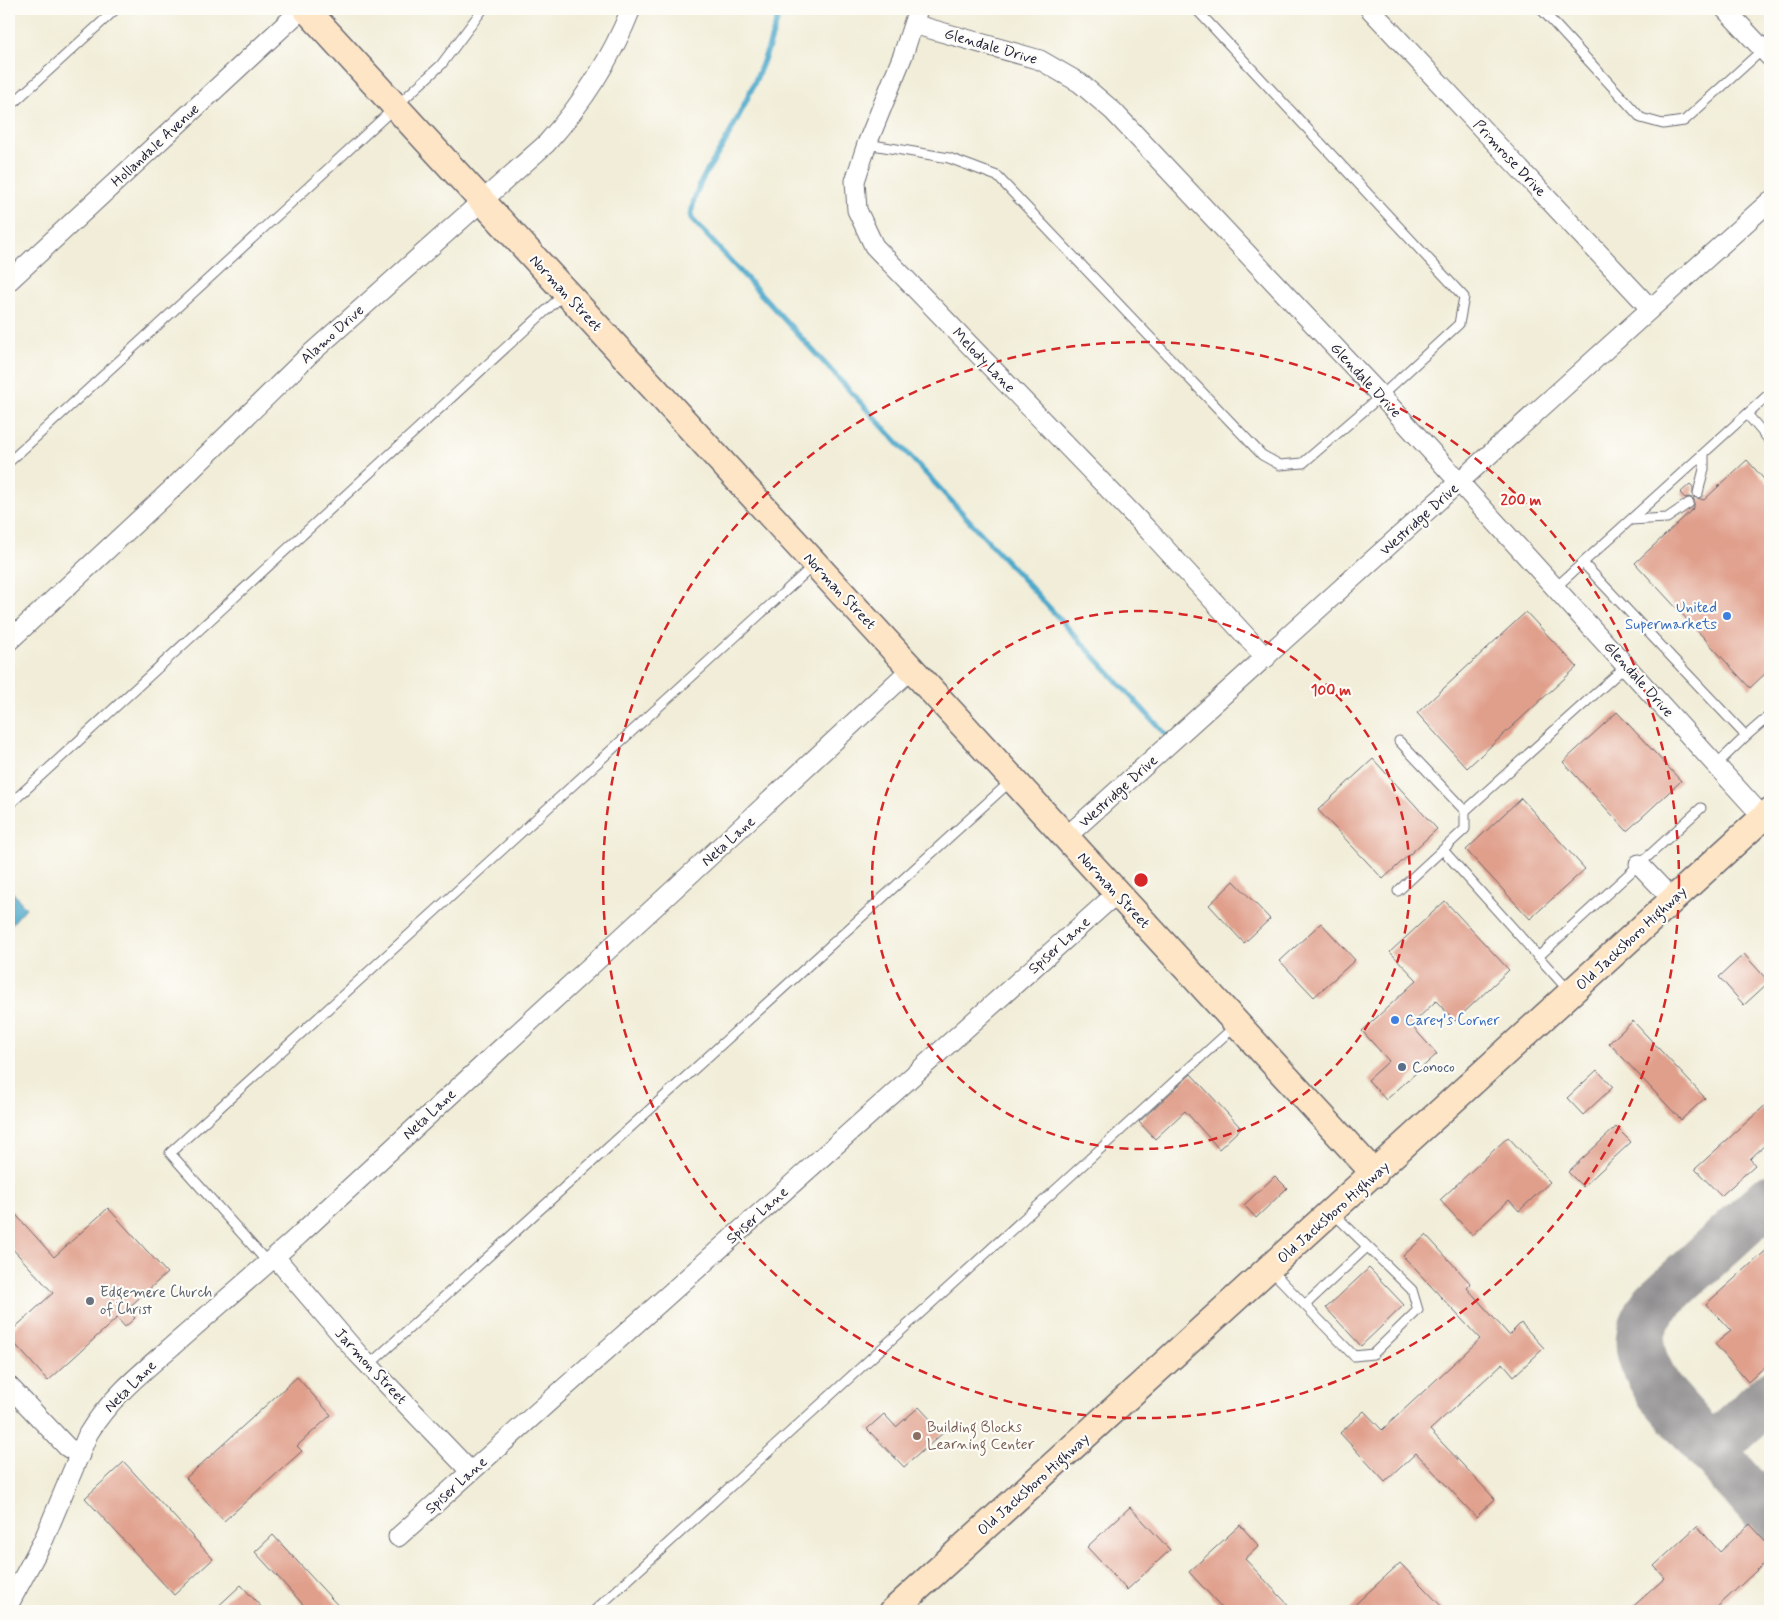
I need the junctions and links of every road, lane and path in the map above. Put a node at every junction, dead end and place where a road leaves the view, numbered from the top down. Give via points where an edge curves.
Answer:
1 (116, 9) edge
2 (302, 9) edge
3 (306, 9) edge
4 (483, 9) edge
5 (631, 9) edge
6 (1196, 9) edge
7 (1370, 9) edge
8 (1541, 9) edge
9 (1725, 9) edge
10 (915, 17) edge
11 (1768, 50) edge
12 (9, 107) edge
13 (396, 107) junction
14 (867, 144) junction
15 (481, 200) junction
16 (1770, 201) edge
17 (9, 281) edge
18 (566, 292) junction
19 (1650, 308) junction
20 (1770, 392) edge
21 (1381, 396) junction
22 (1747, 414) junction
23 (1770, 441) edge
24 (1704, 453) junction
25 (9, 462) edge
26 (1460, 482) junction
27 (1698, 493) dead end
28 (1689, 503) dead end
29 (1630, 520) junction
30 (1583, 563) junction
31 (815, 564) junction
32 (1555, 588) junction
33 (9, 641) edge
34 (1266, 658) junction
35 (1626, 666) junction
36 (911, 669) junction
37 (1770, 715) edge
38 (1746, 736) junction
39 (1399, 741) dead end
40 (1716, 765) junction
41 (1013, 779) junction
42 (9, 805) edge
43 (1701, 808) dead end
44 (1465, 811) junction
45 (1767, 814) edge
46 (1066, 838) junction
47 (1442, 850) junction
48 (1640, 864) junction
49 (1398, 891) dead end
50 (1117, 893) junction
51 (1673, 900) junction
52 (1538, 957) junction
53 (1571, 994) junction
54 (1237, 1024) junction
55 (1375, 1174) junction
56 (1332, 1212) junction
57 (1367, 1247) junction
58 (272, 1260) junction
59 (1270, 1269) junction
60 (1305, 1305) junction
61 (369, 1365) junction
62 (9, 1386) edge
63 (80, 1455) junction
64 (471, 1472) junction
65 (398, 1538) dead end
66 (9, 1604) edge
67 (594, 1611) edge
68 (893, 1611) edge

1 - 12 lane
2 - 17 street, Hollandale Avenue
3 - 13 street, Norman Street
4 - 13 lane via 441,65
5 - 15 street, Alamo Drive via 618,40 571,116 546,144
6 - 21 lane via 1464,297 1458,324
7 - 19 street, Primrose Drive
8 - 11 lane via 1641,118 1663,124 1684,121
9 - 11 street
10 - 14 street, Melody Lane via 903,56
10 - 21 street, Glendale Drive via 1040,60 1062,70 1095,94
13 - 15 street, Norman Street
13 - 25 lane
14 - 21 lane via 950,158 997,176 1262,455 1280,465 1303,463
14 - 34 street, Melody Lane via 855,181 856,210 874,246 1149,531
15 - 18 street, Norman Street
15 - 33 street, Alamo Drive via 302,362
16 - 19 street, Westridge Drive
18 - 31 street, Norman Street
18 - 42 lane
19 - 26 street, Westridge Drive
20 - 22 lane
21 - 26 street, Glendale Drive
22 - 23 lane
22 - 24 lane
24 - 27 lane
24 - 29 lane
26 - 32 street, Glendale Drive
26 - 34 street, Westridge Drive
28 - 29 lane via 1668,518
29 - 30 lane
30 - 32 lane
30 - 38 lane
31 - 36 street, Norman Street
31 - 58 lane via 170,1153
32 - 35 street, Glendale Drive
34 - 46 street, Westridge Drive
35 - 40 street, Glendale Drive
35 - 44 lane
36 - 41 street, Norman Street
36 - 58 street, Neta Lane
37 - 38 lane
38 - 40 lane
39 - 44 lane
40 - 45 street, Glendale Drive
41 - 46 street, Norman Street
41 - 61 lane
43 - 48 lane
44 - 47 lane via 1465,829
45 - 51 street, Old Jacksboro Highway
46 - 50 street, Norman Street
47 - 49 lane
47 - 52 lane
48 - 51 street
48 - 52 lane
50 - 54 street, Norman Street
50 - 64 street, Spiser Lane
51 - 53 street, Old Jacksboro Highway
52 - 53 lane
53 - 55 street, Old Jacksboro Highway
54 - 55 street, Norman Street
54 - 67 lane
55 - 56 street, Old Jacksboro Highway
56 - 57 lane
56 - 59 street, Old Jacksboro Highway
57 - 60 lane
57 - 60 lane via 1412,1290 1418,1310 1373,1354 1354,1356
58 - 61 street, Jarmon Street
58 - 63 street, Neta Lane via 121,1392 97,1419
59 - 60 lane
59 - 68 street, Old Jacksboro Highway
61 - 64 street, Jarmon Street
62 - 63 street via 67,1447
63 - 66 street, Neta Lane via 44,1539
64 - 65 street, Spiser Lane

